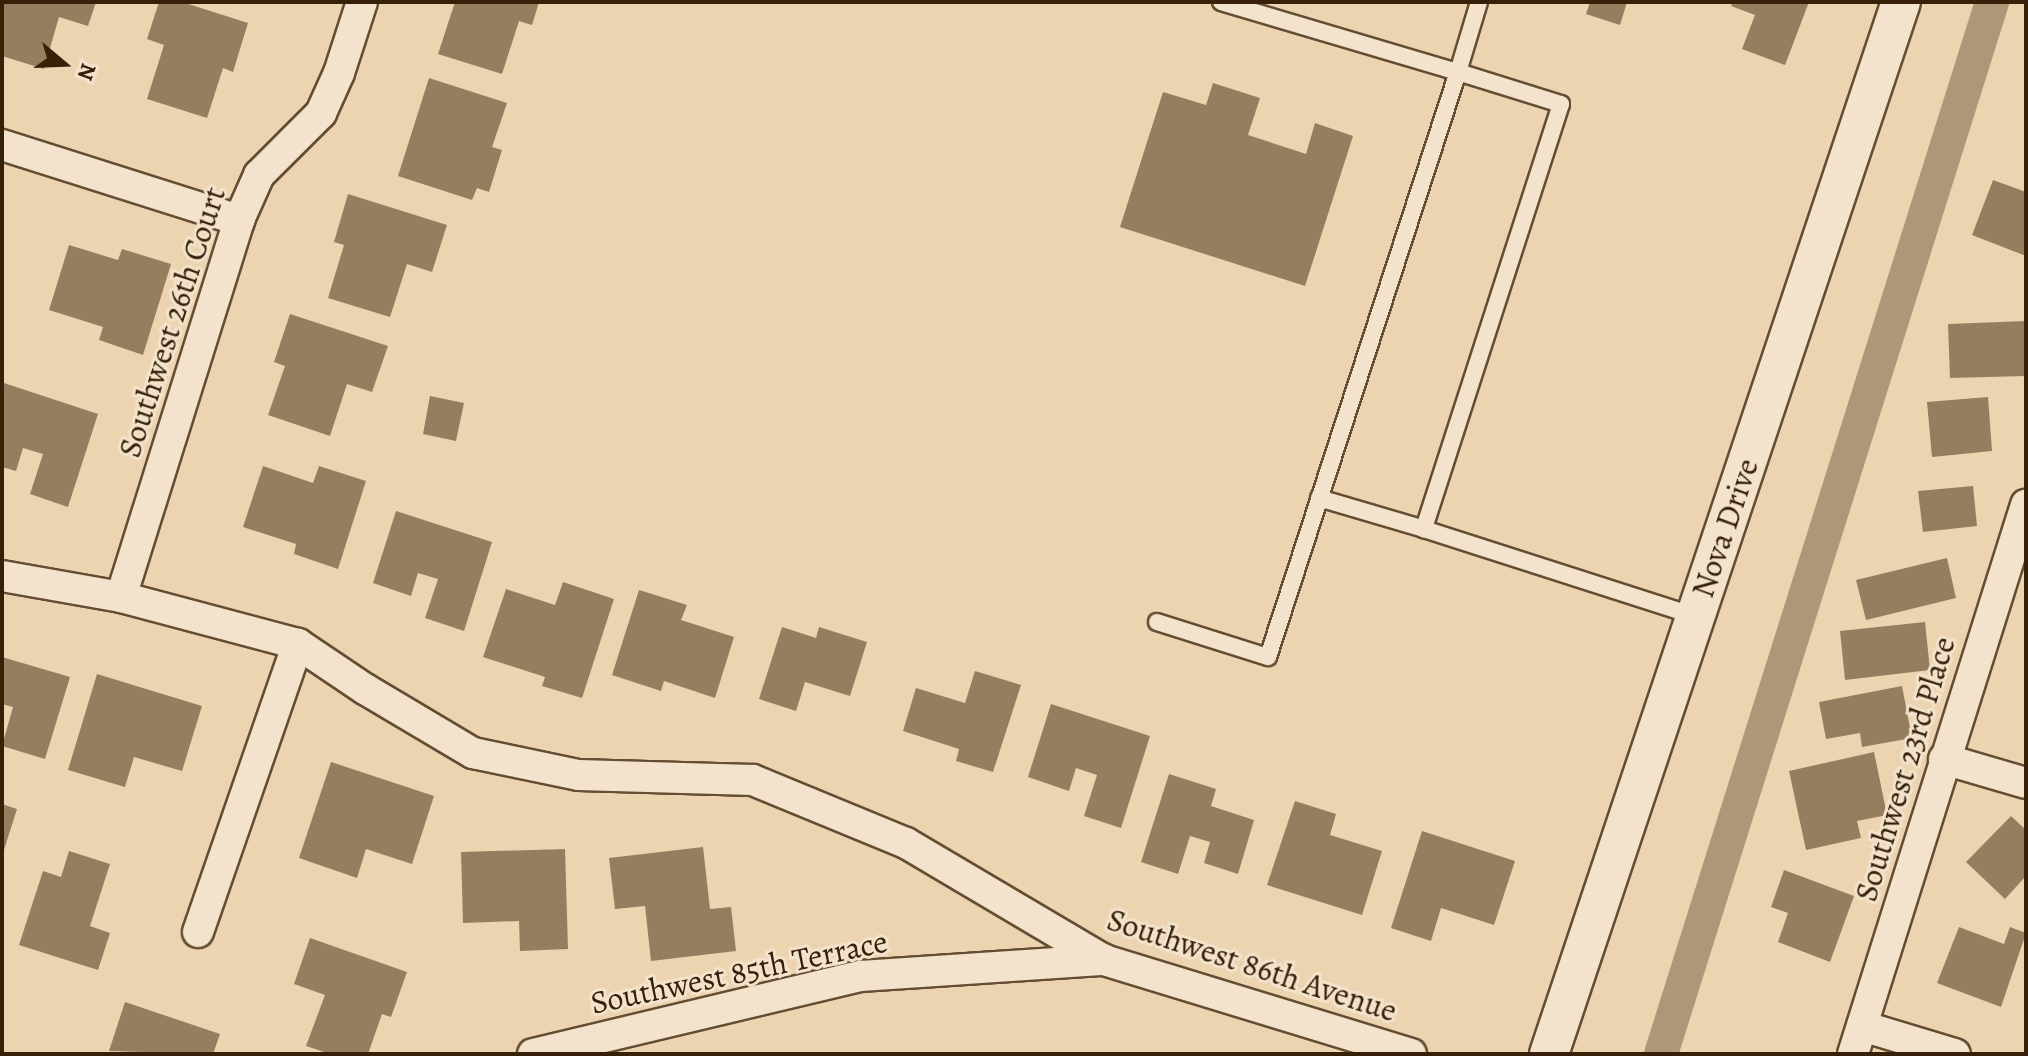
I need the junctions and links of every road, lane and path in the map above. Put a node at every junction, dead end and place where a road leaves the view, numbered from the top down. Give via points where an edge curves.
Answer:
1 (362, 2) edge
2 (1221, 2) edge
3 (1479, 2) edge
4 (1901, 2) edge
5 (1458, 72) junction
6 (2, 145) edge
7 (239, 220) junction
8 (1319, 498) junction
9 (2026, 505) edge
10 (1424, 529) junction
11 (2, 576) edge
12 (121, 597) junction
13 (1695, 616) junction
14 (1157, 622) dead end
15 (298, 644) junction
16 (1944, 759) junction
17 (2026, 783) edge
18 (198, 932) dead end
19 (1104, 960) junction
20 (1858, 1040) edge
21 (533, 1054) edge
22 (1411, 1054) edge
23 (1549, 1054) edge
24 (1955, 1054) edge

1 - 7 street, Southwest 26th Court via 321,113 259,175
2 - 5 lane
3 - 5 lane
4 - 13 street, Nova Drive
5 - 8 lane
5 - 10 lane via 1561,104
6 - 7 street
7 - 12 street, Southwest 26th Court
8 - 10 lane
8 - 14 lane via 1268,657
9 - 16 street, Southwest 23rd Place
10 - 13 lane
11 - 12 street, Southwest 86th Avenue
12 - 15 street, Southwest 86th Avenue
13 - 23 street, Nova Drive
15 - 18 street
15 - 19 street, Southwest 86th Avenue via 473,753 578,775 753,780 906,843
16 - 17 street
16 - 20 street, Southwest 23rd Place
19 - 21 street, Southwest 85th Terrace via 861,976
19 - 22 street, Southwest 86th Avenue
20 - 24 street

